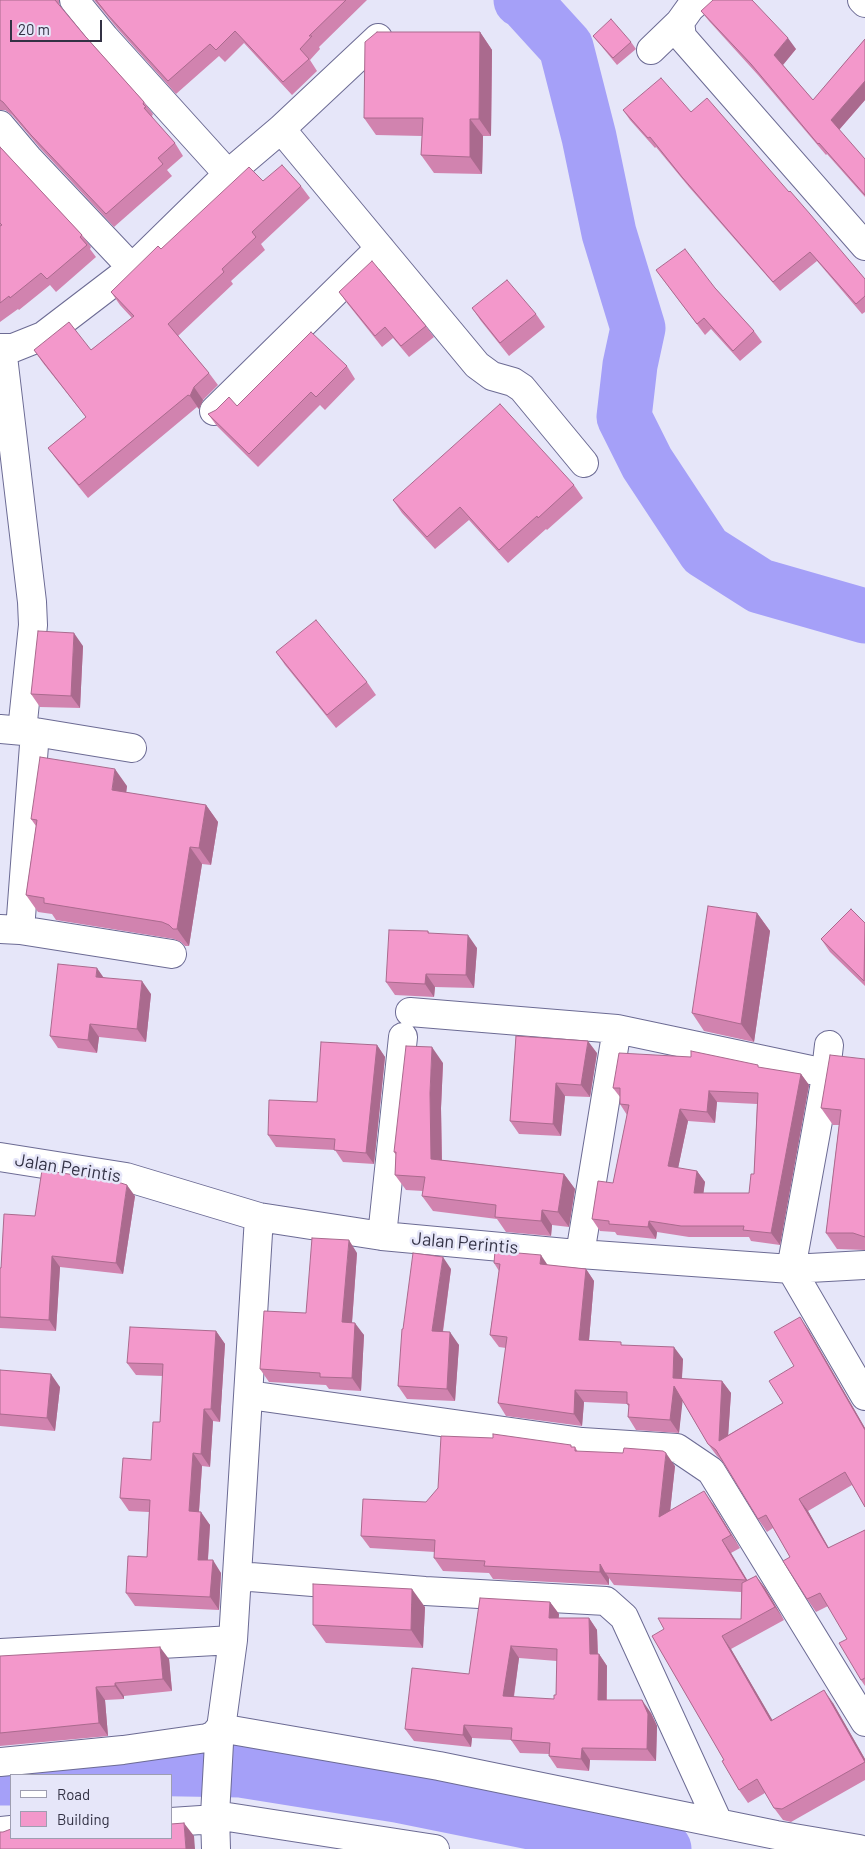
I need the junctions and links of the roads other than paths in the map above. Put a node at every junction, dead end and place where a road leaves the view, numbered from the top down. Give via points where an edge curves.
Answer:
1 (74, 0) edge
2 (699, 0) edge
3 (862, 0) edge
4 (865, 3) edge
5 (680, 22) junction
6 (378, 38) edge
7 (651, 50) dead end
8 (0, 124) edge
9 (281, 129) junction
10 (228, 174) junction
11 (865, 246) edge
12 (380, 248) junction
13 (132, 268) junction
14 (1, 348) edge
15 (214, 411) edge
16 (584, 464) dead end
17 (19, 731) edge
18 (132, 748) dead end
19 (10, 929) edge
20 (172, 954) dead end
21 (617, 1029) junction
22 (829, 1045) dead end
23 (825, 1073) junction
24 (0, 1157) edge
25 (260, 1217) junction
26 (382, 1236) junction
27 (580, 1254) junction
28 (865, 1265) edge
29 (791, 1269) junction
30 (249, 1394) junction
31 (865, 1396) edge
32 (238, 1576) junction
33 (233, 1640) junction
34 (0, 1653) edge
35 (865, 1722) edge
36 (220, 1736) junction
37 (0, 1762) edge
38 (216, 1815) junction
39 (172, 1822) edge
40 (718, 1822) junction
41 (424, 1848) edge
42 (216, 1849) edge
43 (859, 1849) edge

1 - 10 street
2 - 5 street
3 - 4 street
5 - 7 street
5 - 11 street via 682,37
6 - 9 street
8 - 13 street
9 - 10 street
9 - 12 street
10 - 13 street
12 - 15 street
12 - 16 street via 477,364 492,376 522,388
13 - 14 street via 44,336 13,348
14 - 17 street via 32,602 33,625
17 - 18 street
17 - 19 street
19 - 20 street
21 - 23 street
21 - 26 street via 406,1025
21 - 27 street
22 - 23 street
23 - 29 street
24 - 25 street, Jalan Perintis via 126,1177
25 - 26 street, Jalan Perintis
25 - 30 street
26 - 27 street, Jalan Perintis
27 - 29 street, Jalan Perintis
28 - 29 street, Jalan Perintis
29 - 31 street
30 - 32 street
30 - 35 street via 582,1442 677,1448 711,1471
32 - 33 street
32 - 40 street via 425,1591 606,1600 624,1617
33 - 34 street
33 - 36 street
36 - 37 street via 123,1750
36 - 38 street
36 - 40 street via 439,1766
38 - 39 street
38 - 41 street
38 - 42 street
40 - 43 street

